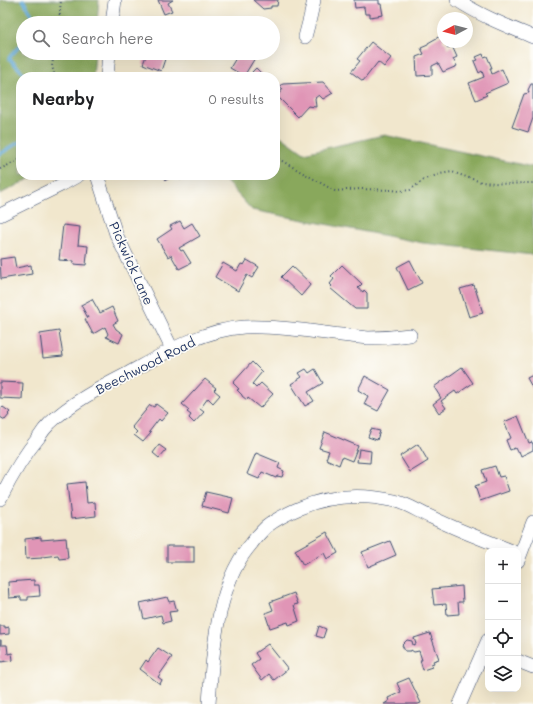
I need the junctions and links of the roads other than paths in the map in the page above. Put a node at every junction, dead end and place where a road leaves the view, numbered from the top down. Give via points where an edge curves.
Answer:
1 (114, 0) edge
2 (314, 0) edge
3 (457, 0) edge
4 (113, 16) edge
5 (305, 37) dead end
6 (533, 37) edge
7 (108, 60) edge
8 (107, 72) edge
9 (70, 180) edge
10 (99, 180) edge
11 (0, 215) edge
12 (410, 335) dead end
13 (172, 349) junction
14 (0, 499) edge
15 (533, 522) edge
16 (501, 548) edge
17 (520, 548) edge
18 (485, 649) edge
19 (521, 662) edge
20 (533, 668) edge
21 (209, 704) edge
22 (460, 704) edge

1 - 4 street
2 - 5 street
3 - 6 street via 484,16
7 - 8 street
9 - 11 street
10 - 13 street, Pickwick Lane via 116,234
12 - 13 street, Beechwood Road via 366,338 269,327 243,327 212,333
13 - 14 street, Beechwood Road via 87,395 60,414 29,449
15 - 17 street
16 - 21 street via 404,504 376,497 343,497 317,502 292,511 279,518 257,537 238,562 230,580 221,608 215,642
18 - 22 street
19 - 20 street

